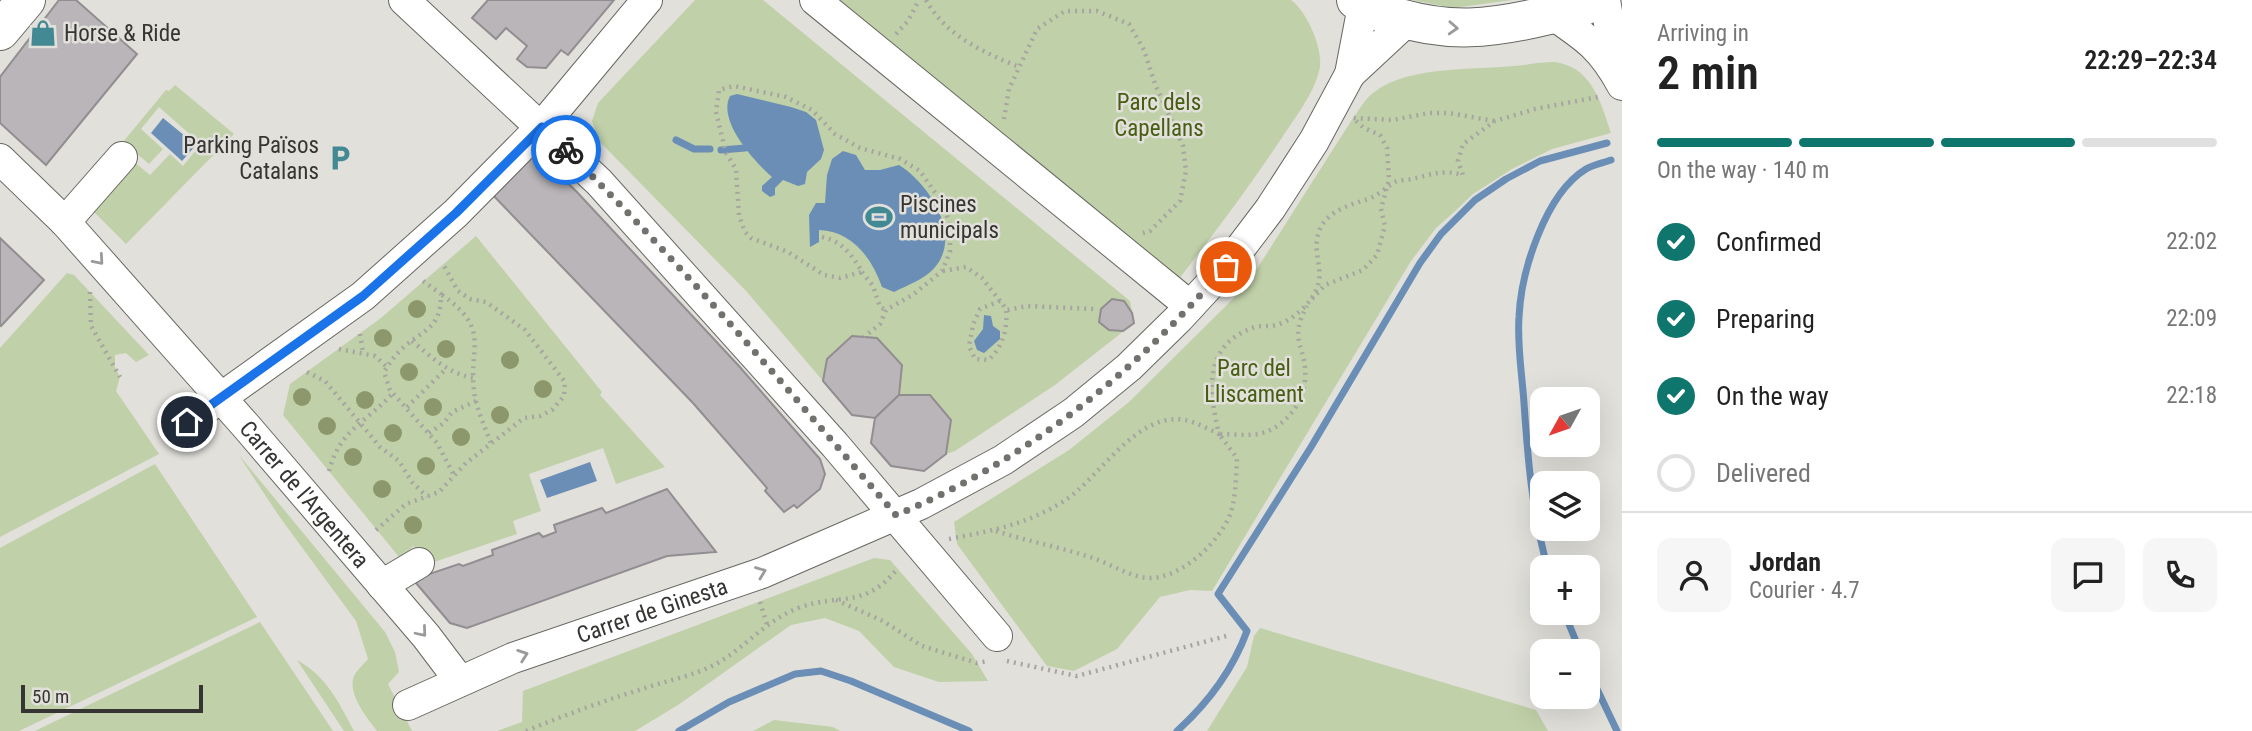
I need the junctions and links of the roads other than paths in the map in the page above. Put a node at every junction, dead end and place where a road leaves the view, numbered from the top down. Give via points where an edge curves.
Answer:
1 (26, 0) edge
2 (404, 0) edge
3 (648, 0) edge
4 (815, 0) edge
5 (1594, 0) edge
6 (1605, 0) edge
7 (1359, 3) edge
8 (1553, 15) junction
9 (1408, 21) junction
10 (0, 31) edge
11 (1350, 74) junction
12 (1611, 82) edge
13 (542, 127) junction
14 (122, 157) dead end
15 (0, 159) edge
16 (65, 222) junction
17 (1190, 306) junction
18 (220, 397) junction
19 (187, 422) dead end
20 (896, 515) junction
21 (419, 563) dead end
22 (383, 585) junction
23 (996, 636) dead end
24 (460, 681) junction
25 (408, 705) dead end

1 - 10 main road
2 - 13 street
3 - 13 street
4 - 17 street
5 - 8 main road
6 - 12 street via 1611,34
7 - 9 main road
7 - 11 street
9 -> 8 main road via 1453,29 1494,27
8 - 12 street via 1599,48
9 - 11 street
11 - 17 street, Carrer de Ginesta via 1270,209
13 - 18 street via 363,296
13 - 20 street via 699,291
14 - 16 street
15 - 16 street, Carrer de l'Argentera
16 -> 18 street, Carrer de l'Argentera
17 - 20 street, Carrer de Ginesta via 1073,413 1003,460
18 - 19 street
18 - 22 street, Carrer de l'Argentera
20 - 23 street
24 -> 20 street, Carrer de Ginesta via 513,658 762,573
21 - 22 street
22 -> 24 street, Carrer de l'Argentera
24 - 25 street, Carrer de Ginesta

